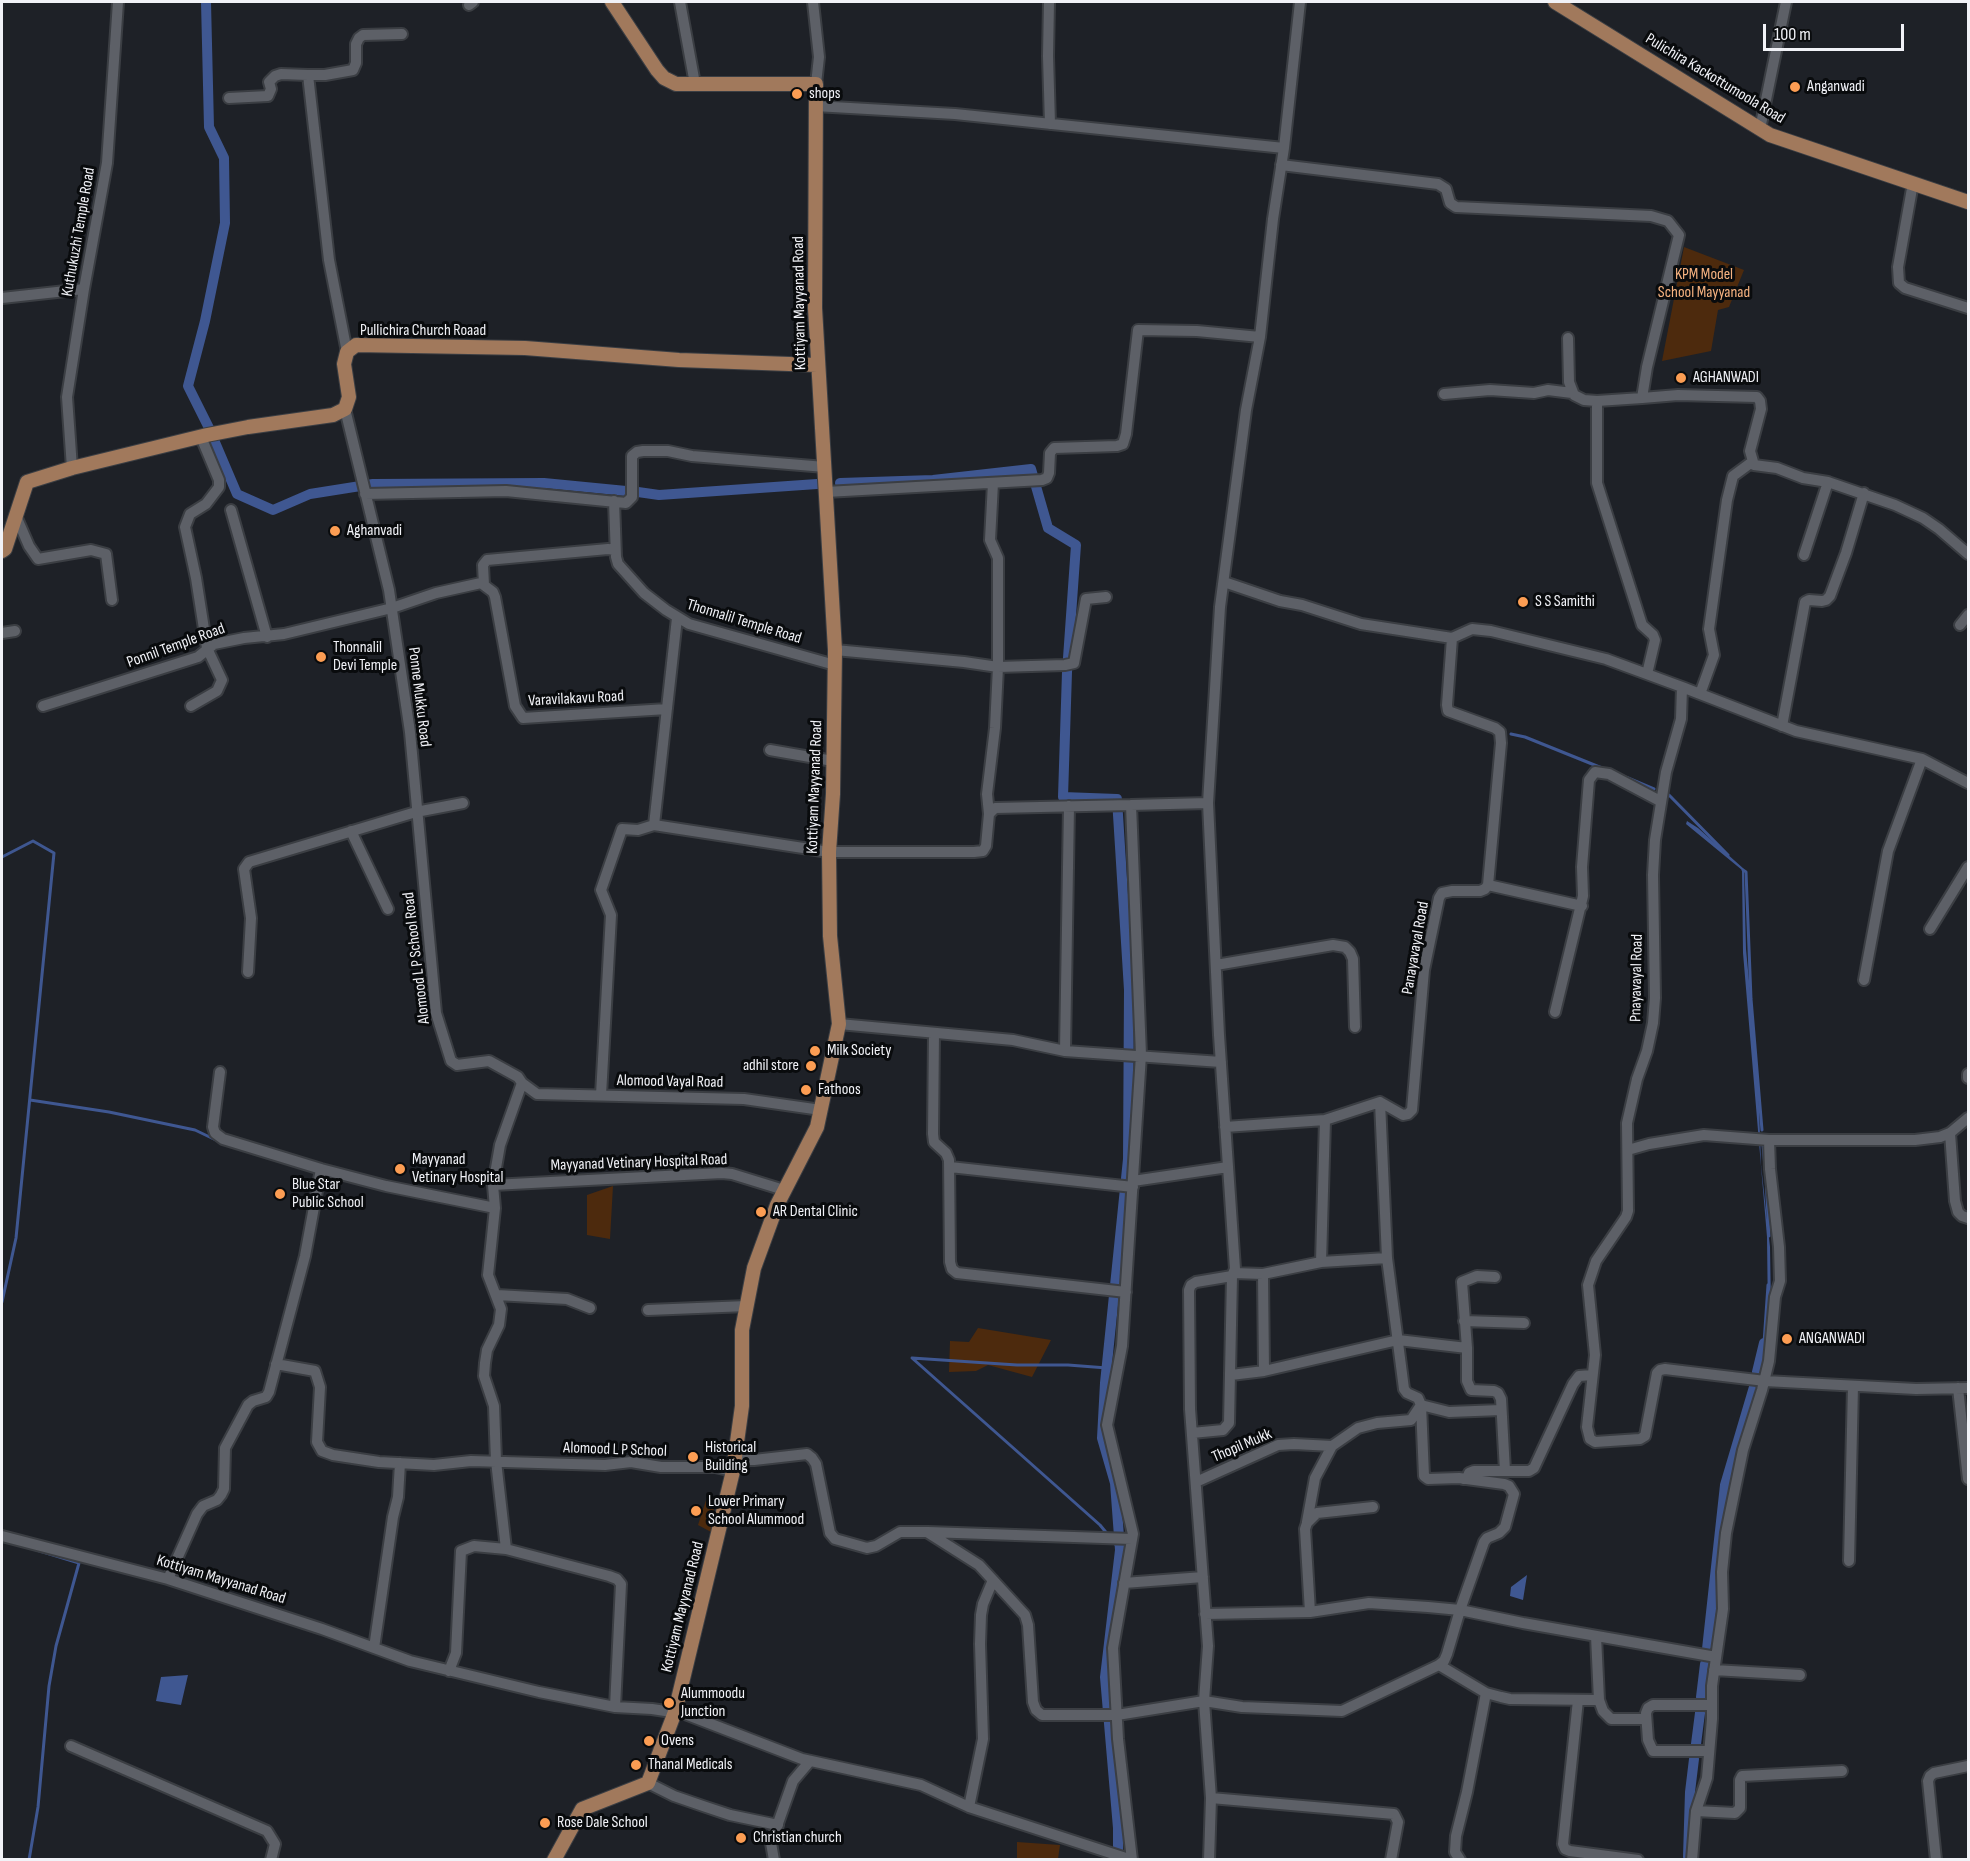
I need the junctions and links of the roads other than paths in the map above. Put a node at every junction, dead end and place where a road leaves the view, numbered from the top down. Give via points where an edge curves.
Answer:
1 (118, 2) edge
2 (612, 2) edge
3 (680, 2) edge
4 (813, 2) edge
5 (1049, 2) edge
6 (1300, 2) edge
7 (1555, 2) edge
8 (1786, 2) edge
9 (402, 34) dead end
10 (308, 75) junction
11 (695, 84) junction
12 (816, 84) junction
13 (230, 98) dead end
14 (815, 106) junction
15 (1050, 124) junction
16 (1760, 129) junction
17 (1284, 148) junction
18 (1281, 165) junction
19 (1913, 183) junction
20 (1968, 202) edge
21 (84, 289) junction
22 (2, 298) edge
23 (1968, 308) edge
24 (1260, 337) junction
25 (1568, 338) dead end
26 (347, 352) junction
27 (817, 365) junction
28 (1572, 393) junction
29 (1444, 394) dead end
30 (1642, 398) junction
31 (1597, 401) junction
32 (345, 409) junction
33 (201, 437) junction
34 (1752, 462) junction
35 (72, 468) junction
36 (825, 468) junction
37 (1828, 482) junction
38 (993, 483) junction
39 (826, 492) junction
40 (365, 494) junction
41 (1864, 494) junction
42 (614, 501) junction
43 (231, 510) dead end
44 (16, 516) junction
45 (615, 550) junction
46 (2, 551) edge
47 (1968, 554) edge
48 (1804, 555) dead end
49 (1224, 582) junction
50 (482, 584) junction
51 (1106, 597) dead end
52 (112, 600) dead end
53 (392, 608) junction
54 (1968, 615) edge
55 (677, 618) junction
56 (1960, 624) dead end
57 (15, 631) dead end
58 (2, 633) edge
59 (267, 637) junction
60 (1452, 638) junction
61 (207, 648) junction
62 (835, 658) junction
63 (998, 667) junction
64 (1647, 674) junction
65 (1682, 687) junction
66 (1700, 694) junction
67 (43, 706) dead end
68 (191, 706) dead end
69 (667, 709) junction
70 (1782, 726) junction
71 (770, 750) dead end
72 (1922, 759) junction
73 (833, 761) junction
74 (1968, 783) edge
75 (1660, 801) junction
76 (463, 803) dead end
77 (1208, 803) junction
78 (1069, 806) junction
79 (1131, 806) junction
80 (416, 812) junction
81 (989, 814) junction
82 (654, 825) junction
83 (351, 831) junction
84 (829, 852) junction
85 (1968, 867) edge
86 (1488, 885) junction
87 (1581, 906) junction
88 (388, 909) dead end
89 (1929, 929) dead end
90 (1216, 965) junction
91 (248, 972) dead end
92 (1864, 980) dead end
93 (1555, 1012) dead end
94 (839, 1024) junction
95 (1355, 1028) dead end
96 (934, 1033) junction
97 (1065, 1051) junction
98 (1141, 1055) junction
99 (1221, 1062) junction
100 (220, 1072) dead end
101 (522, 1083) junction
102 (600, 1095) junction
103 (1380, 1102) junction
104 (821, 1110) junction
105 (1968, 1118) edge
106 (1325, 1120) junction
107 (1225, 1127) junction
108 (1950, 1133) junction
109 (1769, 1140) junction
110 (1628, 1150) junction
111 (950, 1167) junction
112 (1228, 1167) junction
113 (321, 1169) junction
114 (1133, 1184) junction
115 (493, 1185) junction
116 (784, 1190) junction
117 (495, 1208) junction
118 (1968, 1218) edge
119 (1387, 1258) junction
120 (1321, 1262) junction
121 (1263, 1274) junction
122 (1233, 1275) junction
123 (1495, 1277) dead end
124 (1126, 1292) junction
125 (497, 1295) junction
126 (747, 1306) junction
127 (590, 1308) dead end
128 (648, 1310) dead end
129 (1464, 1321) junction
130 (1524, 1323) dead end
131 (1398, 1340) junction
132 (1467, 1348) junction
133 (276, 1364) junction
134 (1264, 1371) junction
135 (1231, 1375) junction
136 (1592, 1375) junction
137 (1765, 1381) junction
138 (1853, 1386) junction
139 (1963, 1388) edge
140 (1421, 1404) junction
141 (1501, 1410) junction
142 (1192, 1433) junction
143 (1332, 1446) junction
144 (496, 1461) junction
145 (400, 1463) junction
146 (734, 1465) junction
147 (1505, 1471) junction
148 (1458, 1478) junction
149 (1968, 1479) edge
150 (1196, 1482) junction
151 (1372, 1507) dead end
152 (1307, 1523) junction
153 (927, 1532) junction
154 (2, 1536) edge
155 (1132, 1539) junction
156 (506, 1549) junction
157 (1849, 1561) dead end
158 (1203, 1576) junction
159 (168, 1579) junction
160 (993, 1580) junction
161 (1124, 1583) junction
162 (1460, 1610) junction
163 (1310, 1612) junction
164 (1205, 1614) junction
165 (1596, 1636) junction
166 (374, 1648) junction
167 (1716, 1657) junction
168 (1439, 1665) junction
169 (1714, 1670) junction
170 (449, 1671) junction
171 (1800, 1675) dead end
172 (1486, 1693) junction
173 (1578, 1700) junction
174 (1599, 1700) junction
175 (1204, 1701) junction
176 (1712, 1705) junction
177 (615, 1707) junction
178 (675, 1712) junction
179 (1117, 1715) junction
180 (1646, 1719) junction
181 (71, 1746) dead end
182 (1710, 1751) junction
183 (810, 1761) junction
184 (1968, 1766) edge
185 (1842, 1771) dead end
186 (648, 1783) junction
187 (1211, 1798) junction
188 (969, 1807) junction
189 (1696, 1811) junction
190 (778, 1825) junction
191 (271, 1860) edge
192 (554, 1860) edge
193 (774, 1860) edge
194 (1132, 1860) edge
195 (1209, 1860) edge
196 (1391, 1860) edge
197 (1460, 1860) edge
198 (1638, 1860) edge
199 (1692, 1860) edge
200 (1936, 1860) edge

1 - 21 street, Kuthukuzhi Temple Road via 107,163
2 - 11 main road via 664,78 676,84
3 - 11 street
4 - 12 street via 819,57
5 - 15 street
6 - 17 street
7 - 16 main road, Pulichira Kackottumoola Road
8 - 16 street
9 - 10 street via 363,35 356,44 353,70
10 - 13 street via 275,76 269,82 268,96
10 - 26 street via 329,260
11 - 12 main road
12 - 14 main road, Kottiyam Mayyanad Road
14 - 15 street
14 - 27 main road, Kottiyam Mayyanad Road
15 - 17 street
16 - 19 main road, Pulichira Kackottumoola Road
17 - 18 street
18 - 24 street
18 - 30 street via 1438,184 1446,189 1456,207 1668,220 1679,235
19 - 20 main road, Pulichira Kackottumoola Road
19 - 23 street via 1898,267 1899,283
21 - 22 street
21 - 35 street, Kuthukuzhi Temple Road via 67,397
24 - 38 street via 1138,330 1123,444 1054,448 1047,478
24 - 49 street via 1246,410
25 - 28 street
26 - 27 main road, Pullichira Church Roaad via 357,345 525,348 679,360
26 - 32 main road, Pullichira Church Roaad via 344,364 349,397
27 - 36 main road, Kottiyam Mayyanad Road
28 - 29 street via 1490,390
28 - 31 street via 1584,400
30 - 31 street
30 - 34 street via 1757,397 1761,409 1750,451
31 - 64 street via 1597,483 1639,619 1655,640
32 - 33 main road via 333,415
32 - 40 street, Ponne Mukku Road
33 - 35 main road
33 - 61 street via 219,487 206,504 190,514 185,526
34 - 37 street
34 - 66 street via 1733,476 1727,500 1709,629 1714,656
35 - 44 main road via 27,482
36 - 39 main road, Kottiyam Mayyanad Road
36 - 42 street via 643,451 632,456 630,501
37 - 41 street
37 - 48 street
38 - 39 street
38 - 63 street via 990,540 998,558
39 - 62 main road, Kottiyam Mayyanad Road
40 - 42 street via 506,491
40 - 53 street, Ponne Mukku Road
41 - 47 street via 1923,518
41 - 70 street via 1830,596 1805,602
42 - 45 street
43 - 59 street
44 - 46 main road
44 - 52 street via 38,559 91,550 106,554
45 - 50 street via 487,560
45 - 55 street, Thonnalil Temple Road via 623,572
49 - 60 street via 1348,621
49 - 77 street
50 - 53 street via 436,593
50 - 69 street, Varavilakavu Road via 495,597 515,706 523,718
51 - 63 street, Thonnalil Temple Road via 1086,599 1074,663
53 - 59 street, Ponnil Temple Road
53 - 80 street, Ponne Mukku Road via 410,732
54 - 56 street
55 - 62 street, Thonnalil Temple Road
55 - 69 street
57 - 58 street
59 - 61 street, Ponnil Temple Road via 244,638
60 - 64 street via 1472,629 1491,631 1606,659
60 - 86 street via 1448,711 1495,728 1501,737
61 - 67 street, Ponnil Temple Road via 198,657
61 - 68 street via 222,680 217,691
62 - 63 street, Thonnalil Temple Road via 964,662
62 - 73 main road, Kottiyam Mayyanad Road
63 - 81 street via 987,794
64 - 65 street
65 - 66 street
65 - 75 street, Pnayavayal Road via 1681,719
66 - 70 street
69 - 82 street
70 - 72 street
71 - 73 street
72 - 74 street
72 - 92 street via 1888,851
73 - 84 main road, Kottiyam Mayyanad Road
75 - 87 street via 1609,774 1595,772 1589,780
75 - 110 street, Pnayavayal Road via 1653,875 1653,1023 1627,1123
76 - 80 street
77 - 79 street
77 - 90 street
78 - 79 street
78 - 81 street via 995,808
78 - 97 street
79 - 98 street
80 - 83 street
80 - 101 street, Alomood L P School Road via 436,1013 448,1054 457,1065 489,1061 497,1064
81 - 84 street via 986,846 980,852
82 - 84 street
82 - 102 street via 622,829 601,890 611,915
83 - 88 street
83 - 91 street via 249,862 244,869 251,918
84 - 94 main road, Kottiyam Mayyanad Road via 830,936
85 - 89 street
86 - 87 street
86 - 103 street, Panayavayal Road via 1485,890 1447,892 1439,898 1424,970 1414,1105 1403,1115
87 - 93 street
90 - 95 street via 1333,945 1345,947 1353,959
90 - 99 street
94 - 96 street
94 - 104 main road, Kottiyam Mayyanad Road
96 - 97 street via 1013,1040
96 - 111 street via 934,1142 946,1153
97 - 98 street
98 - 99 street
98 - 114 street
99 - 107 street
100 - 113 street via 213,1121 218,1137
101 - 102 street, Alomood Vayal Road via 537,1094
101 - 115 street via 500,1145
102 - 104 street, Alomood Vayal Road via 744,1099
103 - 106 street
103 - 119 street
104 - 116 main road, Kottiyam Mayyanad Road via 817,1127
105 - 108 street
106 - 107 street
106 - 120 street
107 - 112 street
108 - 109 street via 1915,1140
108 - 118 street via 1955,1201 1958,1212
109 - 110 street via 1704,1135
109 - 137 street via 1780,1281
110 - 136 street, Pnayavayal Road via 1626,1217 1596,1261 1588,1285 1594,1346
111 - 114 street
111 - 124 street via 950,1262 957,1273
112 - 114 street
112 - 122 street
113 - 117 street
113 - 133 street
114 - 124 street
115 - 116 street, Mayyanad Vetinary Hospital Road via 715,1172
115 - 117 street
116 - 126 main road, Kottiyam Mayyanad Road via 762,1242
117 - 125 street via 488,1275
119 - 120 street
119 - 131 street
120 - 121 street
121 - 122 street
121 - 134 street
122 - 135 street
122 - 142 street via 1196,1282 1189,1290
123 - 129 street via 1477,1276 1461,1282
124 - 155 street via 1122,1346 1107,1425
125 - 127 street via 567,1299
125 - 144 street via 501,1309 499,1325 487,1350 484,1376 494,1406
126 - 128 street
126 - 146 main road, Kottiyam Mayyanad Road via 742,1330 742,1406
129 - 130 street
129 - 132 street
131 - 132 street
131 - 134 street
131 - 140 street via 1404,1389
132 - 141 street via 1468,1387 1476,1392 1494,1391 1501,1399
133 - 145 street, Alomood L P School via 315,1371 320,1387 317,1442 322,1451
133 - 159 street via 266,1397 248,1405 225,1448 221,1496 197,1514
134 - 135 street
135 - 142 street via 1228,1427
136 - 137 street, Pnayavayal Road via 1588,1434 1595,1442 1645,1436 1660,1370
136 - 147 street via 1580,1376 1572,1384 1534,1468
137 - 138 street
137 - 167 street via 1743,1450 1726,1533 1723,1609
138 - 139 street
138 - 157 street
139 - 149 street
140 - 141 street via 1449,1412
140 - 143 street via 1411,1420 1359,1428
140 - 148 street via 1424,1476
141 - 147 street
142 - 150 street
143 - 150 street, Thopil Mukk via 1278,1445
143 - 152 street via 1311,1492
144 - 145 street, Alomood L P School
144 - 146 street, Alomood L P School via 605,1465 631,1462 661,1467
144 - 156 street
145 - 166 street
146 - 153 street, Alomood L P School via 807,1454 816,1464 830,1533 836,1539 867,1548 900,1532
146 - 178 main road, Kottiyam Mayyanad Road
147 - 148 street via 1474,1471 1467,1479
148 - 162 street via 1504,1484 1514,1494 1505,1527 1484,1542
150 - 158 street
151 - 152 street via 1317,1513
152 - 163 street
153 - 155 street
153 - 160 street via 979,1565
154 - 159 street, Kottiyam Mayyanad Road
155 - 161 street
156 - 170 street via 474,1546 461,1551 456,1653
156 - 177 street via 609,1576 621,1584
158 - 161 street
158 - 164 street
159 - 166 street, Kottiyam Mayyanad Road
160 - 179 street via 1025,1615 1036,1710 1042,1715
160 - 188 street via 981,1615 983,1739
161 - 179 street via 1113,1648
162 - 163 street via 1369,1603
162 - 165 street
162 - 168 street via 1447,1654
163 - 164 street
164 - 175 street via 1208,1646
165 - 167 street
165 - 174 street
166 - 170 street, Kottiyam Mayyanad Road
167 - 169 street
168 - 172 street
168 - 175 street via 1342,1711 1242,1707
169 - 171 street
169 - 176 street
170 - 177 street, Kottiyam Mayyanad Road
172 - 173 street via 1510,1699
172 - 197 street via 1455,1836 1455,1852
173 - 174 street
173 - 198 street via 1563,1844 1570,1851
174 - 180 street via 1611,1719
175 - 179 street
175 - 187 street
176 - 180 street via 1653,1705
176 - 182 street
177 - 178 street, Kottiyam Mayyanad Road
178 - 183 street, Kottiyam Mayyanad Road
178 - 186 main road, Kottiyam Mayyanad Road
179 - 194 street
180 - 182 street via 1653,1751
181 - 191 street via 267,1831 275,1844
182 - 189 street via 1707,1778
183 - 188 street, Kottiyam Mayyanad Road via 921,1785
183 - 190 street via 793,1781
184 - 200 street via 1929,1776
185 - 189 street via 1742,1776 1740,1808 1736,1812
186 - 190 street via 722,1812
186 - 192 main road via 582,1809
187 - 195 street
187 - 196 street via 1394,1814 1398,1822
188 - 194 street, Kottiyam Mayyanad Road
189 - 199 street
190 - 193 street via 771,1843

